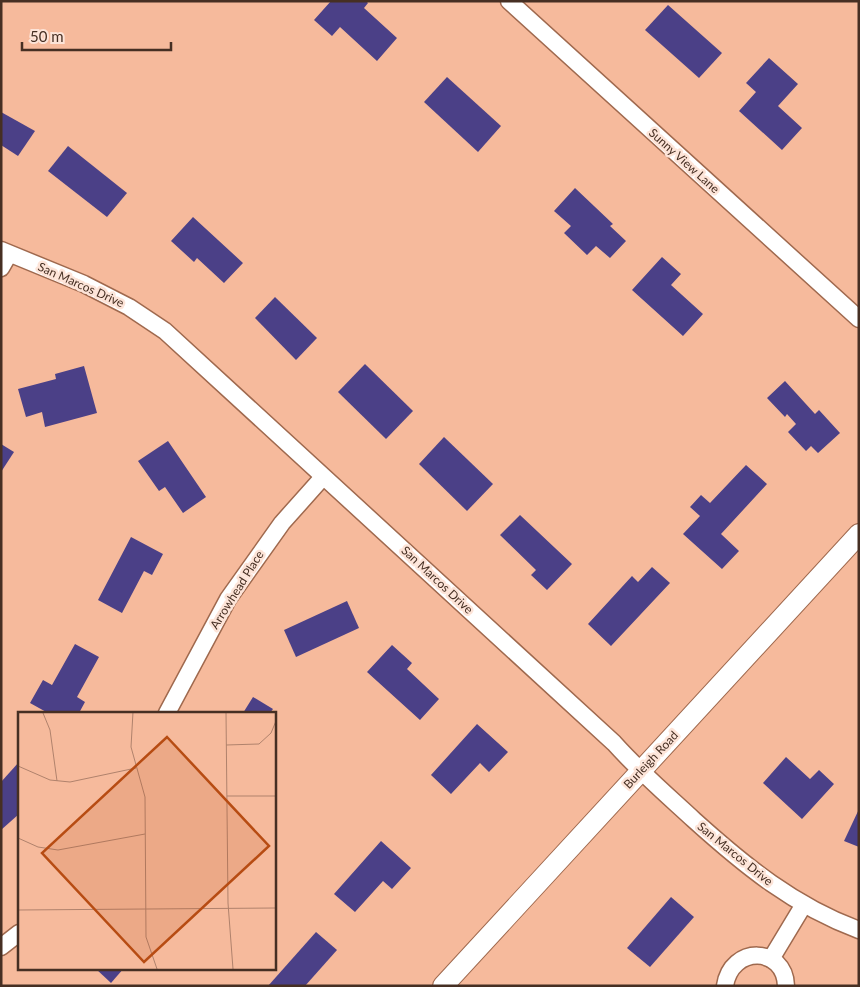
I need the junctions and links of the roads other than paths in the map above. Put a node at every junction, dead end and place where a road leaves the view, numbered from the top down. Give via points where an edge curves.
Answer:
1 (509, 1) edge
2 (4, 257) edge
3 (859, 319) edge
4 (323, 476) junction
5 (859, 534) edge
6 (168, 712) edge
7 (640, 772) junction
8 (803, 906) junction
9 (859, 930) edge
10 (18, 934) edge
11 (1, 947) edge
12 (771, 959) junction
13 (443, 986) edge
14 (725, 986) edge
15 (786, 986) edge

1 - 3 street, Sunny View Lane
2 - 4 street, San Marcos Drive via 84,284 129,307 165,331
4 - 6 street, Arrowhead Place via 282,523 228,599
4 - 7 street, San Marcos Drive via 614,743
5 - 7 street, Burleigh Road
7 - 8 street, San Marcos Drive via 722,845
7 - 13 street, Burleigh Road
8 - 9 street, San Marcos Drive
8 - 12 street
10 - 11 street
12 - 14 street via 750,955 740,959 729,970
12 - 15 street via 784,973

